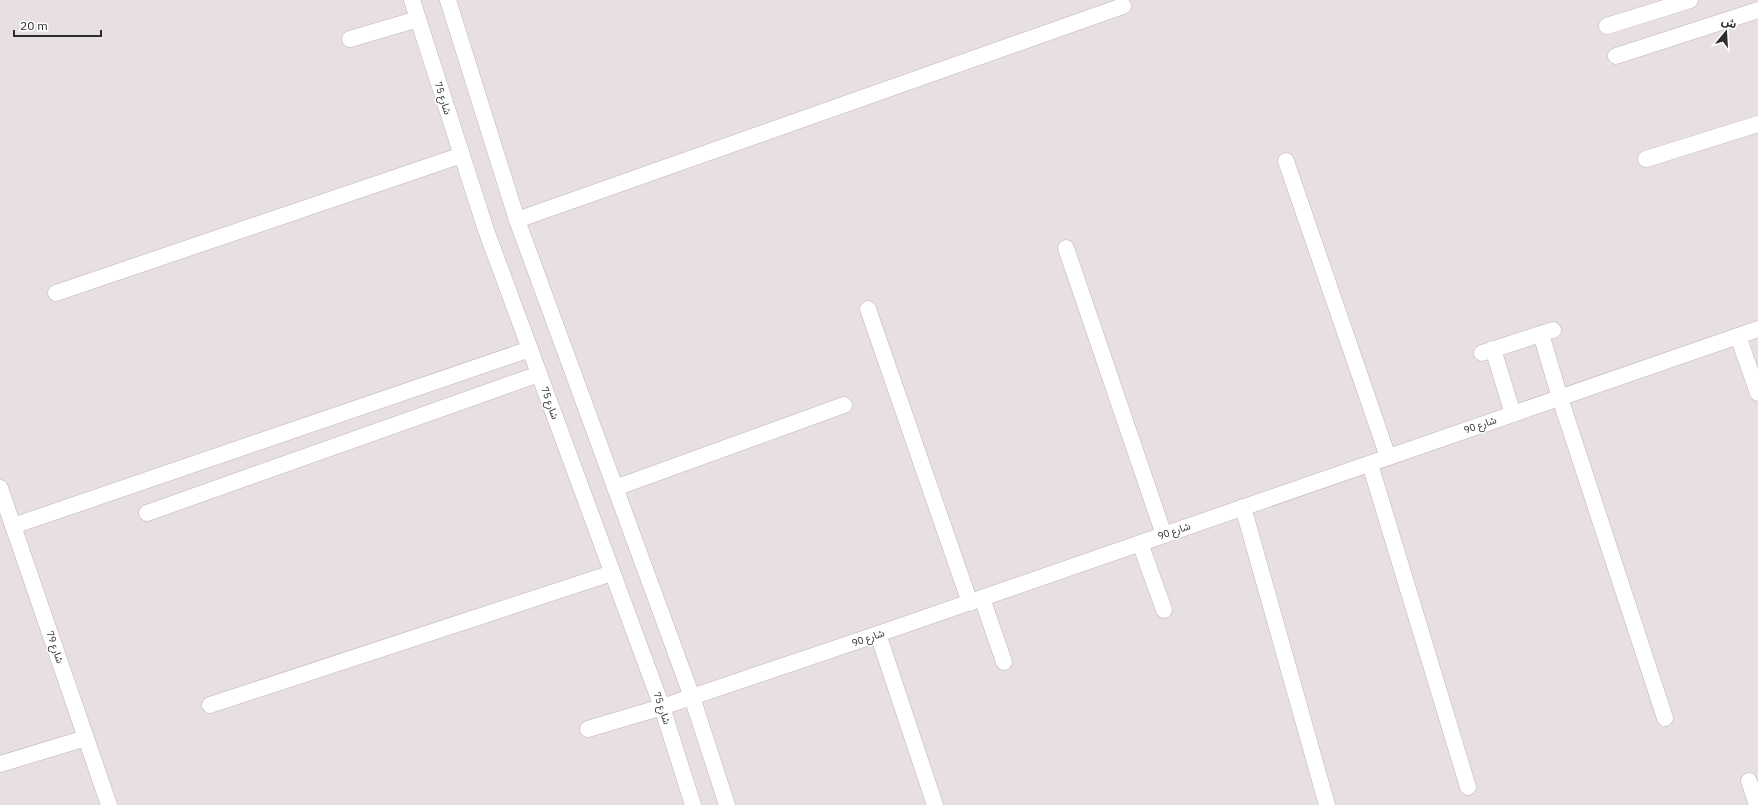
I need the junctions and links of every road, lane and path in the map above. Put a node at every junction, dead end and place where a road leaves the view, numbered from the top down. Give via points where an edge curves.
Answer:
1 (412, 0) edge
2 (448, 0) edge
3 (1690, 0) edge
4 (1122, 6) dead end
5 (1758, 10) edge
6 (418, 19) junction
7 (1607, 26) dead end
8 (350, 39) dead end
9 (1616, 56) dead end
10 (1758, 124) edge
11 (462, 155) junction
12 (1646, 159) dead end
13 (1286, 161) dead end
14 (517, 220) junction
15 (1066, 248) dead end
16 (56, 293) dead end
17 (868, 309) dead end
18 (1758, 329) edge
19 (1738, 336) junction
20 (530, 349) junction
21 (539, 374) junction
22 (1758, 393) edge
23 (1560, 398) junction
24 (844, 405) dead end
25 (1513, 414) junction
26 (1388, 457) junction
27 (1370, 464) junction
28 (0, 488) edge
29 (615, 488) junction
30 (1243, 507) junction
31 (147, 513) dead end
32 (13, 526) junction
33 (1164, 535) junction
34 (1140, 543) junction
35 (612, 572) junction
36 (976, 600) junction
37 (1164, 610) dead end
38 (878, 634) junction
39 (1004, 662) dead end
40 (692, 697) junction
41 (210, 705) dead end
42 (662, 708) junction
43 (1665, 718) dead end
44 (588, 729) dead end
45 (86, 738) junction
46 (0, 764) edge
47 (1749, 781) dead end
48 (1468, 787) dead end
49 (109, 805) edge
50 (693, 805) edge
51 (727, 805) edge
52 (935, 805) edge
53 (1327, 805) edge
54 (1757, 805) edge

1 - 6 lane, شارع 75
2 - 14 lane
3 - 7 lane
4 - 14 lane
5 - 9 lane
6 - 8 lane
6 - 11 lane, شارع 75
10 - 12 lane
11 - 16 lane
11 - 20 lane, شارع 75 via 486,230
13 - 26 lane
14 - 29 lane
15 - 33 lane
17 - 36 lane
18 - 19 lane, شارع 90
19 - 22 lane
19 - 23 lane, شارع 90
20 - 21 lane, شارع 75
20 - 32 lane
21 - 31 lane
21 - 35 lane, شارع 75
23 - 25 lane, شارع 90
23 - 25 lane via 1547,332 1488,351
23 - 43 lane
24 - 29 lane
25 - 26 lane, شارع 90
26 - 27 lane, شارع 90
27 - 30 lane, شارع 90
27 - 48 lane
28 - 32 lane, شارع 79
29 - 40 lane
30 - 33 lane, شارع 90
30 - 53 lane
32 - 45 lane, شارع 79
33 - 34 lane, شارع 90
34 - 36 lane, شارع 90
34 - 37 lane
35 - 41 lane
35 - 42 lane, شارع 75
36 - 38 lane, شارع 90
36 - 39 lane
38 - 40 lane, شارع 90
38 - 52 lane
40 - 42 lane, شارع 90
40 - 51 lane
42 - 44 lane, شارع 90
42 - 50 lane, شارع 75
45 - 46 lane
45 - 49 lane, شارع 79
47 - 54 lane

